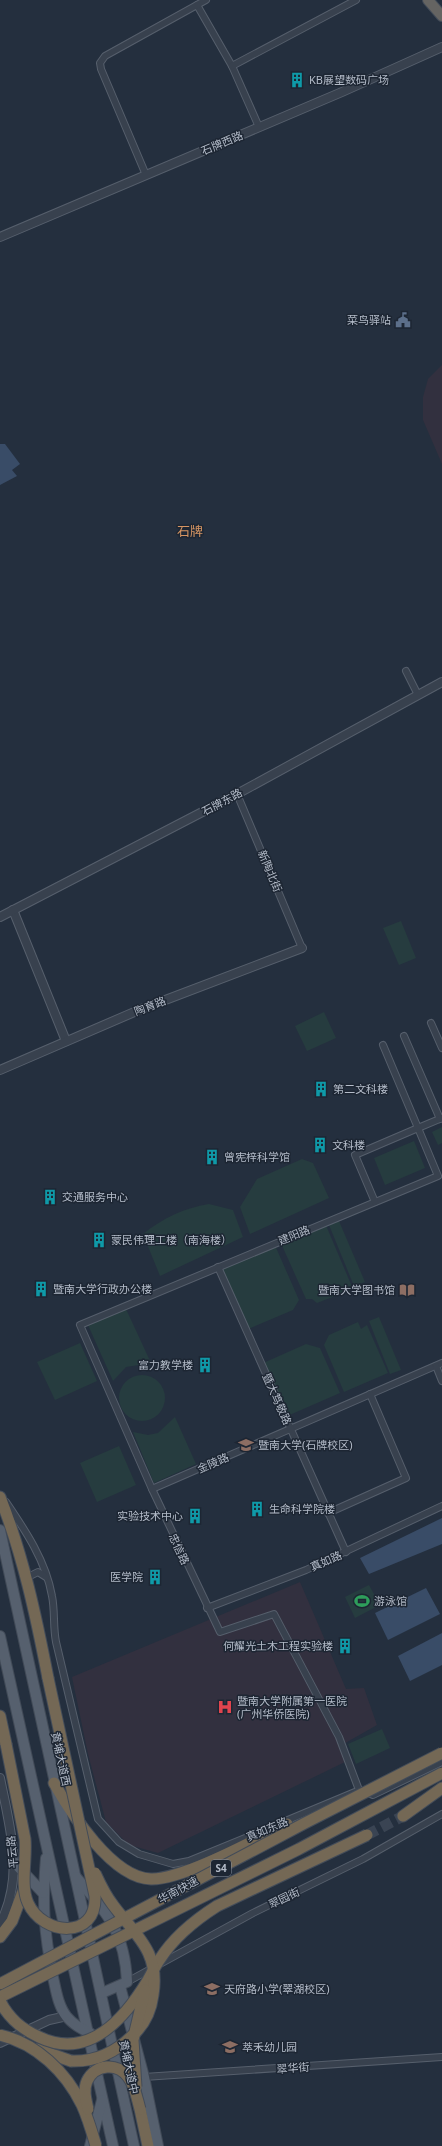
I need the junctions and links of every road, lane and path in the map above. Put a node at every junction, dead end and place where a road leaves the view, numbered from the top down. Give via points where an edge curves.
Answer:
1 (206, 0) edge
2 (356, 0) edge
3 (428, 0) edge
4 (197, 5) junction
5 (442, 16) edge
6 (442, 47) edge
7 (232, 66) junction
8 (259, 127) junction
9 (146, 175) junction
10 (0, 237) edge
11 (406, 671) dead end
12 (442, 682) edge
13 (418, 695) junction
14 (237, 794) junction
15 (13, 910) junction
16 (0, 917) edge
17 (302, 948) joint
18 (431, 1023) dead end
19 (404, 1036) dead end
20 (66, 1041) junction
21 (383, 1045) dead end
22 (442, 1048) edge
23 (0, 1070) edge
24 (441, 1118) edge
25 (418, 1128) junction
26 (375, 1202) junction
27 (218, 1267) junction
28 (442, 1363) edge
29 (436, 1366) junction
30 (442, 1381) edge
31 (370, 1394) junction
32 (290, 1429) junction
33 (152, 1489) junction
34 (0, 1495) edge
35 (442, 1506) edge
36 (328, 1513) junction
37 (0, 1530) edge
38 (346, 1552) junction
39 (47, 1578) junction
40 (27, 1581) junction
41 (207, 1608) junction
42 (0, 1636) edge
43 (0, 1716) edge
44 (442, 1753) edge
45 (442, 1762) edge
46 (406, 1771) junction
47 (442, 1773) edge
48 (0, 1778) edge
49 (54, 1783) junction
50 (442, 1788) edge
51 (359, 1790) junction
52 (442, 1814) edge
53 (404, 1816) tunnel mouth
54 (82, 1832) junction
55 (367, 1835) tunnel mouth
56 (47, 1848) junction
57 (14, 1862) junction
58 (75, 1875) junction
59 (24, 1889) junction
60 (43, 1893) junction
61 (0, 1934) edge
62 (148, 1980) junction
63 (0, 1984) edge
64 (124, 1984) junction
65 (102, 1993) junction
66 (0, 1997) edge
67 (0, 2002) edge
68 (67, 2016) junction
69 (90, 2033) junction
70 (0, 2035) edge
71 (0, 2043) edge
72 (31, 2047) junction
73 (442, 2057) edge
74 (144, 2077) junction
75 (103, 2098) junction
76 (140, 2110) junction
77 (90, 2146) edge
78 (97, 2146) edge
79 (113, 2146) edge
80 (134, 2146) edge
81 (148, 2146) edge
82 (158, 2146) edge

1 - 4 street
2 - 7 street
3 - 5 highway
4 - 7 street
4 - 9 street via 105,56 100,63 100,69
6 - 8 street, 石牌西路
7 - 8 street
8 - 9 street, 石牌西路
9 - 10 street, 石牌西路
11 - 13 street
12 - 13 street, 石牌东路
13 - 14 street, 石牌东路
14 - 15 street, 石牌东路
14 - 17 street, 新陶北街
15 - 16 street, 石牌东路
15 - 20 street
17 - 20 street, 陶育路 via 139,1010
18 - 22 street
19 - 24 street
20 - 23 street, 陶育路
21 - 25 street
24 - 25 street
25 - 26 street via 355,1155
25 - 26 street, 建阳路 via 438,1176
26 - 27 street, 建阳路
27 - 32 street, 暨大笃敬路
27 - 33 street, 建阳路 via 80,1326
28 - 29 street, 金陵路
29 - 30 street
29 - 31 street, 金陵路
31 - 32 street, 金陵路
31 - 36 street via 406,1478
32 - 33 street, 金陵路
32 - 36 street, 暨大笃敬路
33 - 41 street, 忠信路
34 - 39 street via 23,1527
34 - 40 highway
35 - 38 street, 真如路
36 - 38 street, 暨大笃敬路
37 - 49 main road, 黄埔大道西
38 - 41 street, 真如路
39 - 40 street via 38,1572
39 - 51 street, 真如东路 via 52,1595 53,1628 98,1819 119,1842 138,1854 173,1864 189,1861
40 - 54 highway, bridge via 36,1611
41 - 51 street, 忠信路 via 220,1632 274,1614 339,1737
42 - 56 main road
43 - 59 highway, bridge via 25,1839
44 - 46 highway, 华南快速 / S4, bridge
45 - 51 street via 373,1795
46 - 49 highway, bridge via 225,1854 171,1875 150,1879 133,1873 110,1858 82,1828
46 - 63 highway, 华南快速 / S4, bridge
47 - 66 highway, 华南快速 / S4, bridge via 299,1849
48 - 57 street, 平云路
49 - 58 main road, 黄埔大道西
50 - 53 highway
52 - 64 street, 翠园街 via 364,1859 253,1913
54 - 59 highway, bridge via 95,1896 93,1910 88,1919 80,1926 70,1929 48,1925 31,1908
54 - 72 highway, bridge via 101,1887 142,1939 149,1952 154,1978 152,2000 144,2021 135,2033 118,2048 98,2058 84,2061 66,2060
55 - 62 highway, bridge via 217,1906 202,1916 172,1944 159,1959
56 - 60 main road
56 - 69 main road
57 - 60 main road
57 - 61 street, 平云路 via 10,1899
58 - 64 main road via 109,1916 116,1929 124,1954
58 - 65 main road, 黄埔大道西
59 - 61 highway via 12,1921
60 - 68 main road via 43,1924 58,1997
62 - 67 highway, bridge via 118,2021 96,2036 76,2043 55,2042 29,2032 14,2021
62 - 76 highway, bridge via 137,2018 134,2040 134,2064
64 - 65 main road
64 - 74 main road
65 - 80 main road, 黄埔大道中
68 - 69 main road
68 - 71 street via 49,2020
69 - 75 main road
70 - 72 highway, bridge
72 - 78 highway, bridge via 56,2069 76,2095
73 - 74 street, 翠华街
74 - 82 main road
75 - 77 main road
75 - 79 main road
76 - 78 highway, bridge via 130,2080 125,2073 111,2066 93,2073 87,2081 85,2095
76 - 81 highway

